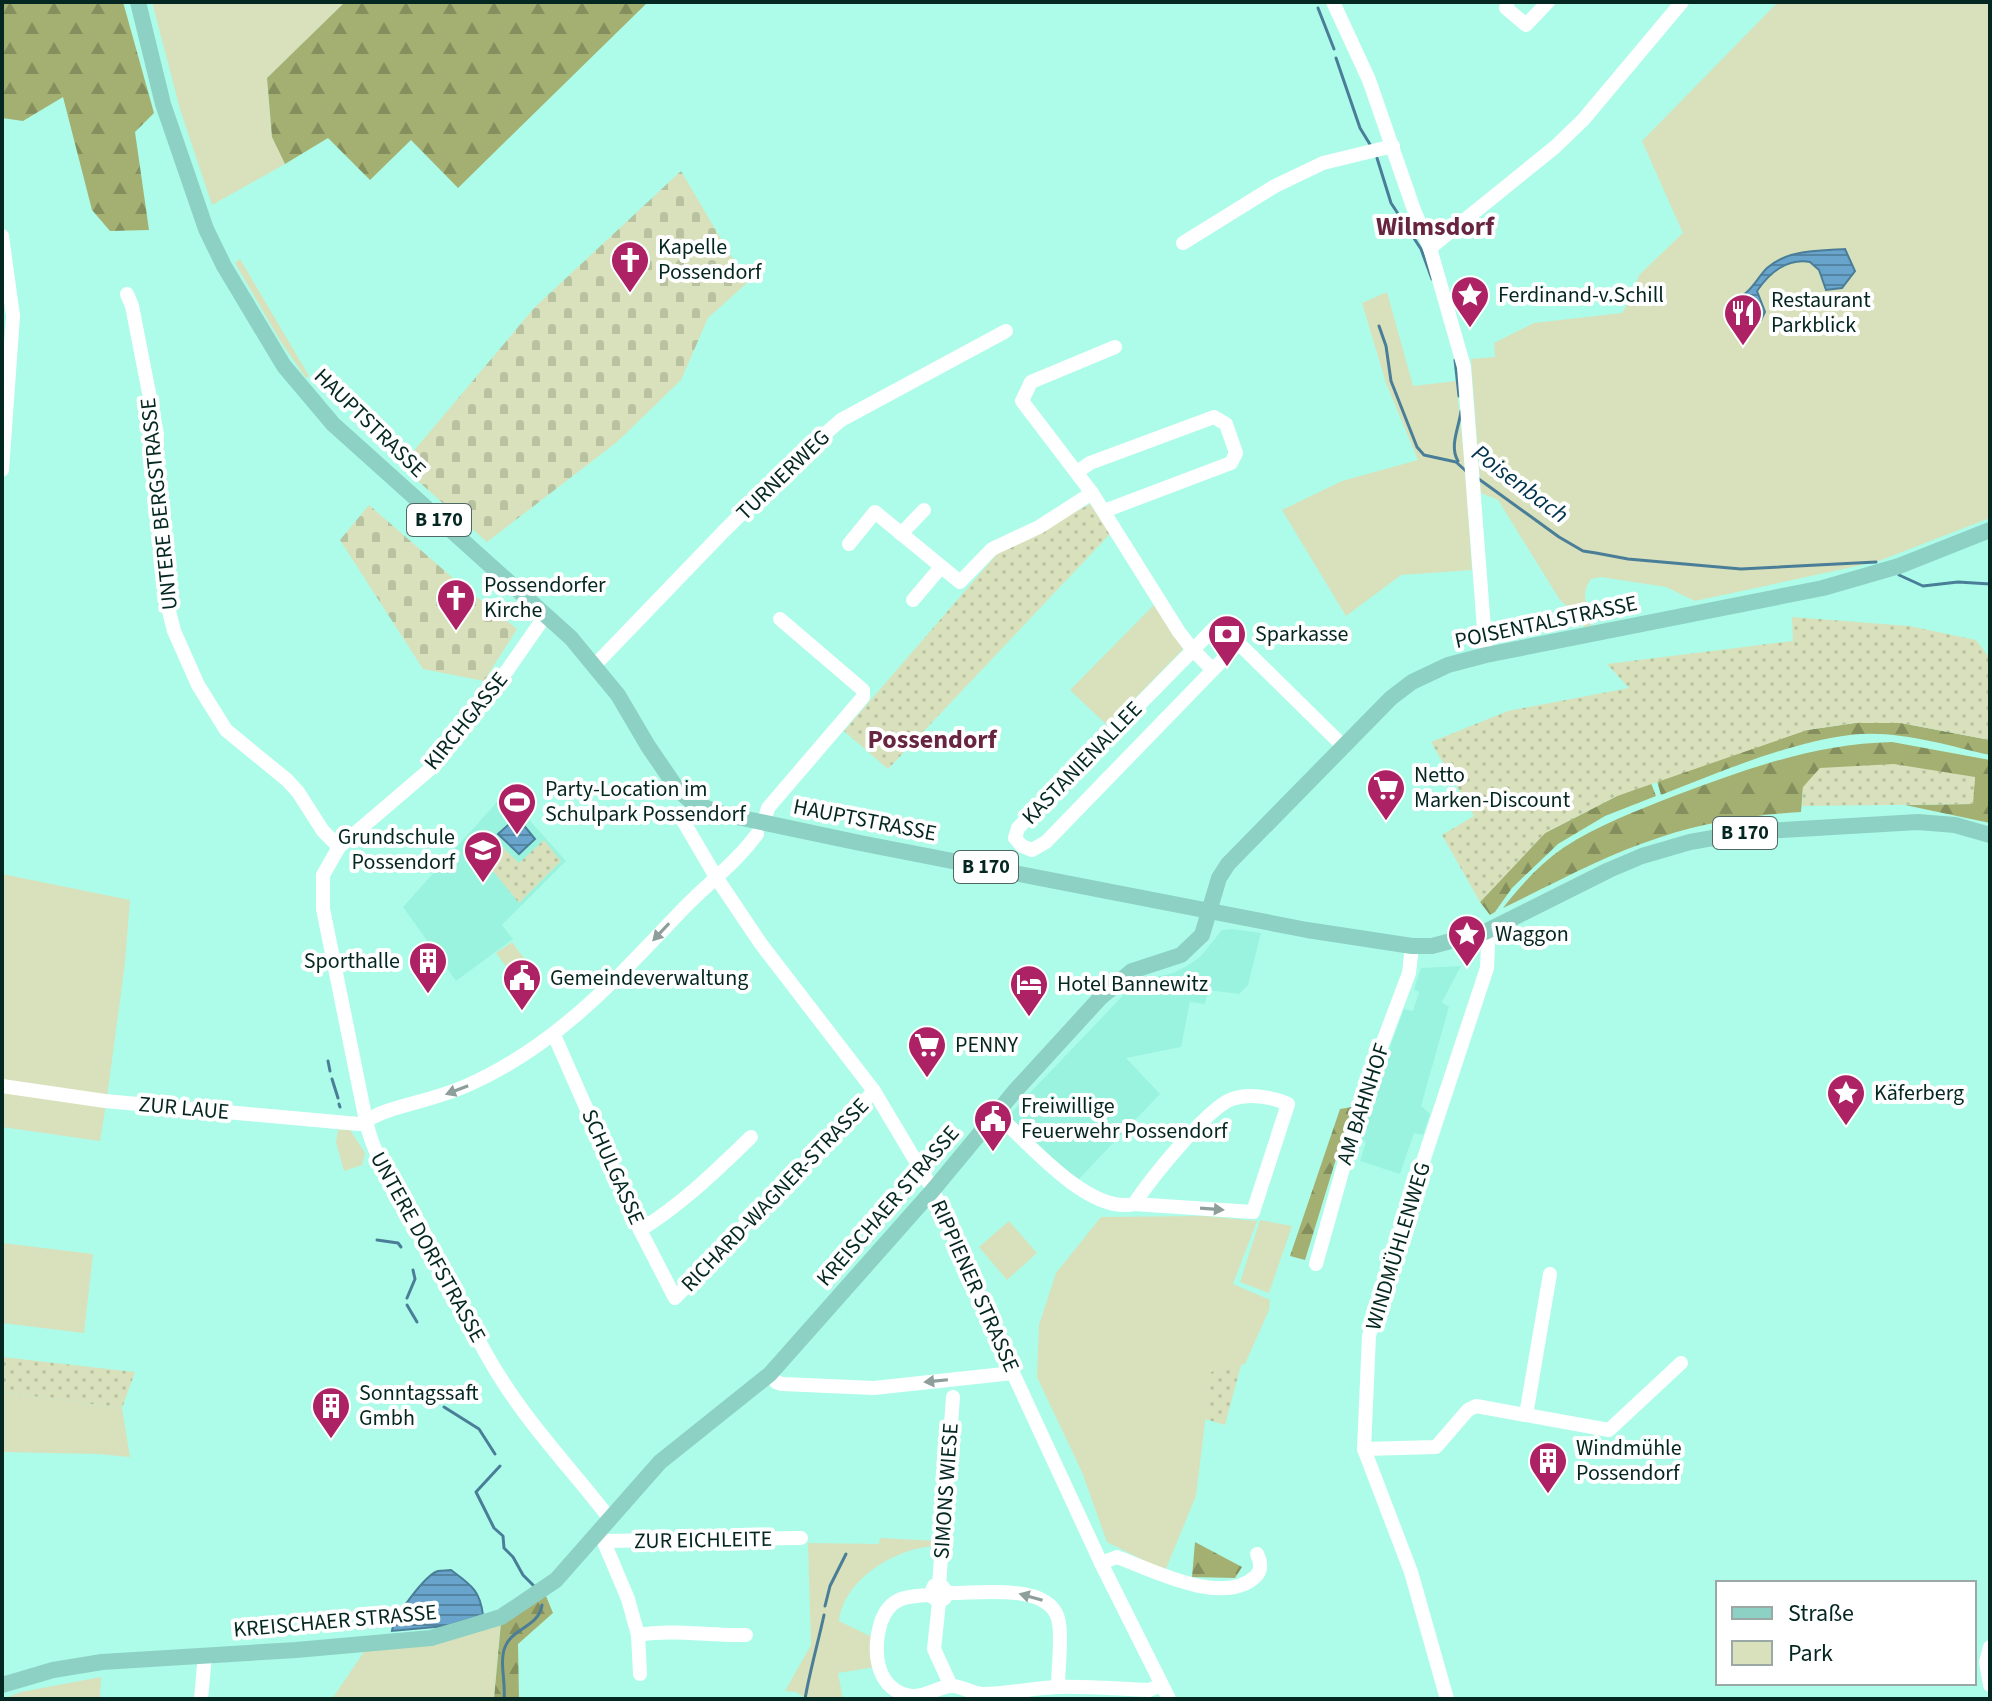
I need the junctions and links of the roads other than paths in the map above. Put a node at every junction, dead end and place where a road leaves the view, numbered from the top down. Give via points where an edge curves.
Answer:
1 (138, 2) edge
2 (1333, 2) edge
3 (1508, 2) edge
4 (1682, 2) edge
5 (1539, 5) edge
6 (1393, 146) junction
7 (2, 236) edge
8 (1183, 243) dead end
9 (1430, 248) junction
10 (127, 294) dead end
11 (1006, 331) dead end
12 (1115, 347) dead end
13 (2, 470) edge
14 (1077, 472) junction
15 (1092, 493) junction
16 (924, 510) dead end
17 (1104, 511) junction
18 (1990, 530) edge
19 (901, 534) junction
20 (849, 544) dead end
21 (941, 567) junction
22 (913, 600) dead end
23 (545, 616) junction
24 (780, 619) dead end
25 (1239, 643) junction
26 (1193, 650) junction
27 (1486, 655) junction
28 (595, 665) junction
29 (1213, 670) junction
30 (1342, 745) junction
31 (682, 819) dead end
32 (760, 828) junction
33 (1990, 835) edge
34 (339, 847) junction
35 (716, 877) junction
36 (1209, 910) junction
37 (1485, 932) junction
38 (1412, 946) junction
39 (554, 1035) junction
40 (2, 1086) edge
41 (874, 1091) junction
42 (996, 1113) junction
43 (366, 1121) junction
44 (751, 1137) dead end
45 (933, 1190) junction
46 (1134, 1204) junction
47 (640, 1230) junction
48 (1316, 1264) dead end
49 (1550, 1274) dead end
50 (675, 1298) joint
51 (1681, 1363) dead end
52 (1013, 1373) junction
53 (770, 1374) junction
54 (953, 1397) dead end
55 (1526, 1415) junction
56 (1364, 1449) junction
57 (604, 1530) junction
58 (801, 1538) dead end
59 (1257, 1554) dead end
60 (1101, 1563) junction
61 (938, 1594) junction
62 (638, 1635) junction
63 (746, 1635) dead end
64 (1990, 1647) edge
65 (205, 1655) junction
66 (640, 1674) dead end
67 (2, 1685) edge
68 (1161, 1685) junction
69 (1990, 1685) edge
70 (951, 1686) junction
71 (1058, 1687) junction
72 (201, 1699) edge
73 (1169, 1699) edge
74 (1447, 1699) edge

1 - 23 main road, HAUPTSTRASSE / B 170 via 163,104 206,229 284,366 333,424
2 - 6 street
3 - 5 street via 1506,8 1526,25
4 - 9 street via 1583,120
6 - 8 street via 1323,163
6 - 9 street
7 - 13 street via 13,316
9 - 27 street via 1464,367
10 - 34 street, UNTERE BERGSTRASSE via 157,434 154,474 174,631 226,730 287,780
11 - 28 street, TURNERWEG via 841,420
12 - 14 street via 1031,382 1025,390 1022,401
14 - 15 street
14 - 17 street via 1214,417 1226,424 1236,453 1231,463
15 - 17 street
15 - 21 street via 992,549 960,582
16 - 19 street
17 - 26 street
18 - 27 main road, POISENTALSTRASSE via 1899,566 1823,588
19 - 20 street via 875,512
19 - 21 street
21 - 22 street
23 - 28 main road, HAUPTSTRASSE / B 170
23 - 34 street, KIRCHGASSE via 435,765
24 - 32 street via 863,690 863,697 768,808
25 - 26 street via 1216,626
25 - 29 street, KASTANIENALLEE
25 - 30 street
26 - 29 street
26 - 29 street, KASTANIENALLEE via 1018,828 1015,838 1022,846 1032,850 1046,842
27 - 30 main road, POISENTALSTRASSE via 1412,682
28 - 32 main road, HAUPTSTRASSE / B 170 via 678,790 693,803
30 - 36 main road, POISENTALSTRASSE via 1228,864
31 - 35 street, RIPPIENER STRASSE
32 - 35 street
32 - 36 main road, HAUPTSTRASSE / B 170
33 - 37 main road, HAUPTSTRASSE / B 170 via 1918,822 1747,832 1690,842 1609,870
34 - 43 street, UNTERE DORFSTRASSE via 323,875 323,909
35 -> 39 street via 609,988
35 - 41 street, RIPPIENER STRASSE
36 - 38 main road, HAUPTSTRASSE / B 170
36 - 42 main road, KREISCHAER STRASSE via 1202,935 1181,955 1132,971 1101,997
37 - 38 main road, HAUPTSTRASSE / B 170
37 - 56 street, WINDMÜHLENWEG via 1487,968 1369,1336
38 - 48 street, AM BAHNHOF via 1409,973 1366,1087
39 -> 43 street via 469,1085
39 - 47 street, SCHULGASSE
40 - 43 street, ZUR LAUE via 105,1101
41 - 45 street, RIPPIENER STRASSE
41 - 50 street, RICHARD-WAGNER-STRASSE
42 - 45 main road, KREISCHAER STRASSE
42 - 46 street via 1095,1199 1123,1207
43 - 57 street, UNTERE DORFSTRASSE via 380,1165 412,1211 497,1373
44 - 47 street
45 - 52 street, RIPPIENER STRASSE
45 - 53 main road, KREISCHAER STRASSE
46 -> 46 street via 1253,1212 1288,1104 1253,1097 1232,1099 1215,1110
47 - 50 street, SCHULGASSE
49 - 55 street
51 - 55 street via 1609,1430
52 -> 53 street via 874,1388 782,1384
52 - 60 street, RIPPIENER STRASSE
53 - 57 main road, KREISCHAER STRASSE via 660,1462
54 - 61 street, SIMONS WIESE
55 - 56 street via 1476,1406 1436,1447
56 - 74 street, WINDMÜHLENWEG via 1411,1572
57 - 58 street, ZUR EICHLEITE
57 - 62 street, ZUR EICHLEITE
57 - 65 main road, KREISCHAER STRASSE via 556,1580 501,1617 431,1638
59 - 60 street via 1259,1571 1253,1579 1218,1588 1175,1581 1117,1557
60 - 68 street, RIPPIENER STRASSE
61 - 70 street, SIMONS WIESE via 934,1649
61 - 70 street via 911,1596 885,1610 877,1636 877,1666 889,1684 907,1695
71 -> 61 street via 1059,1622 1052,1605 1030,1594
62 - 63 street
62 - 66 street, ZUR EICHLEITE
64 - 69 street
65 - 67 main road, KREISCHAER STRASSE via 102,1662
65 - 72 street
68 - 71 street via 1149,1690
68 - 73 street, RIPPIENER STRASSE
70 - 71 street via 980,1694

